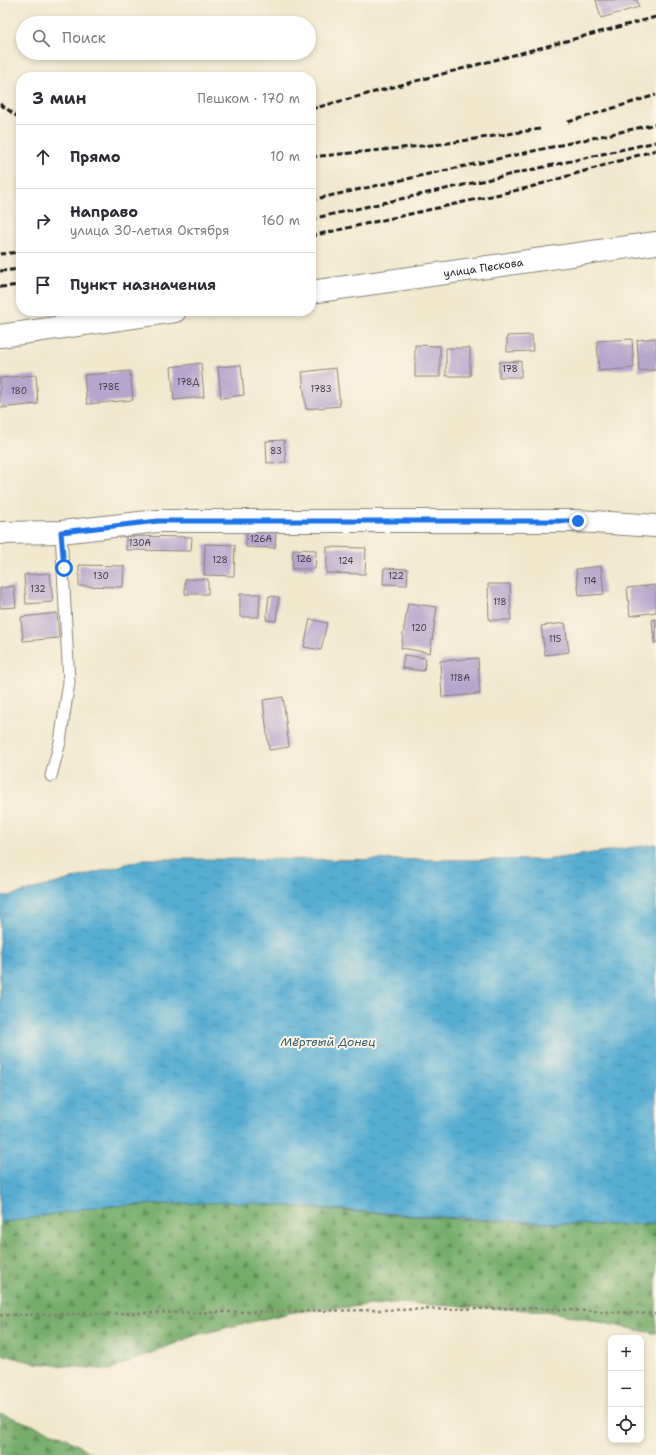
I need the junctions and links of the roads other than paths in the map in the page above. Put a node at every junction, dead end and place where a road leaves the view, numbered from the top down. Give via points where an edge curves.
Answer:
1 (656, 244) edge
2 (316, 291) edge
3 (140, 316) edge
4 (0, 336) edge
5 (656, 526) edge
6 (61, 532) junction
7 (0, 533) edge
8 (51, 776) dead end

1 - 2 street, улица Пескова
3 - 4 street
5 - 6 street via 578,521 158,521
6 - 7 street
6 - 8 lane via 69,682 60,742

